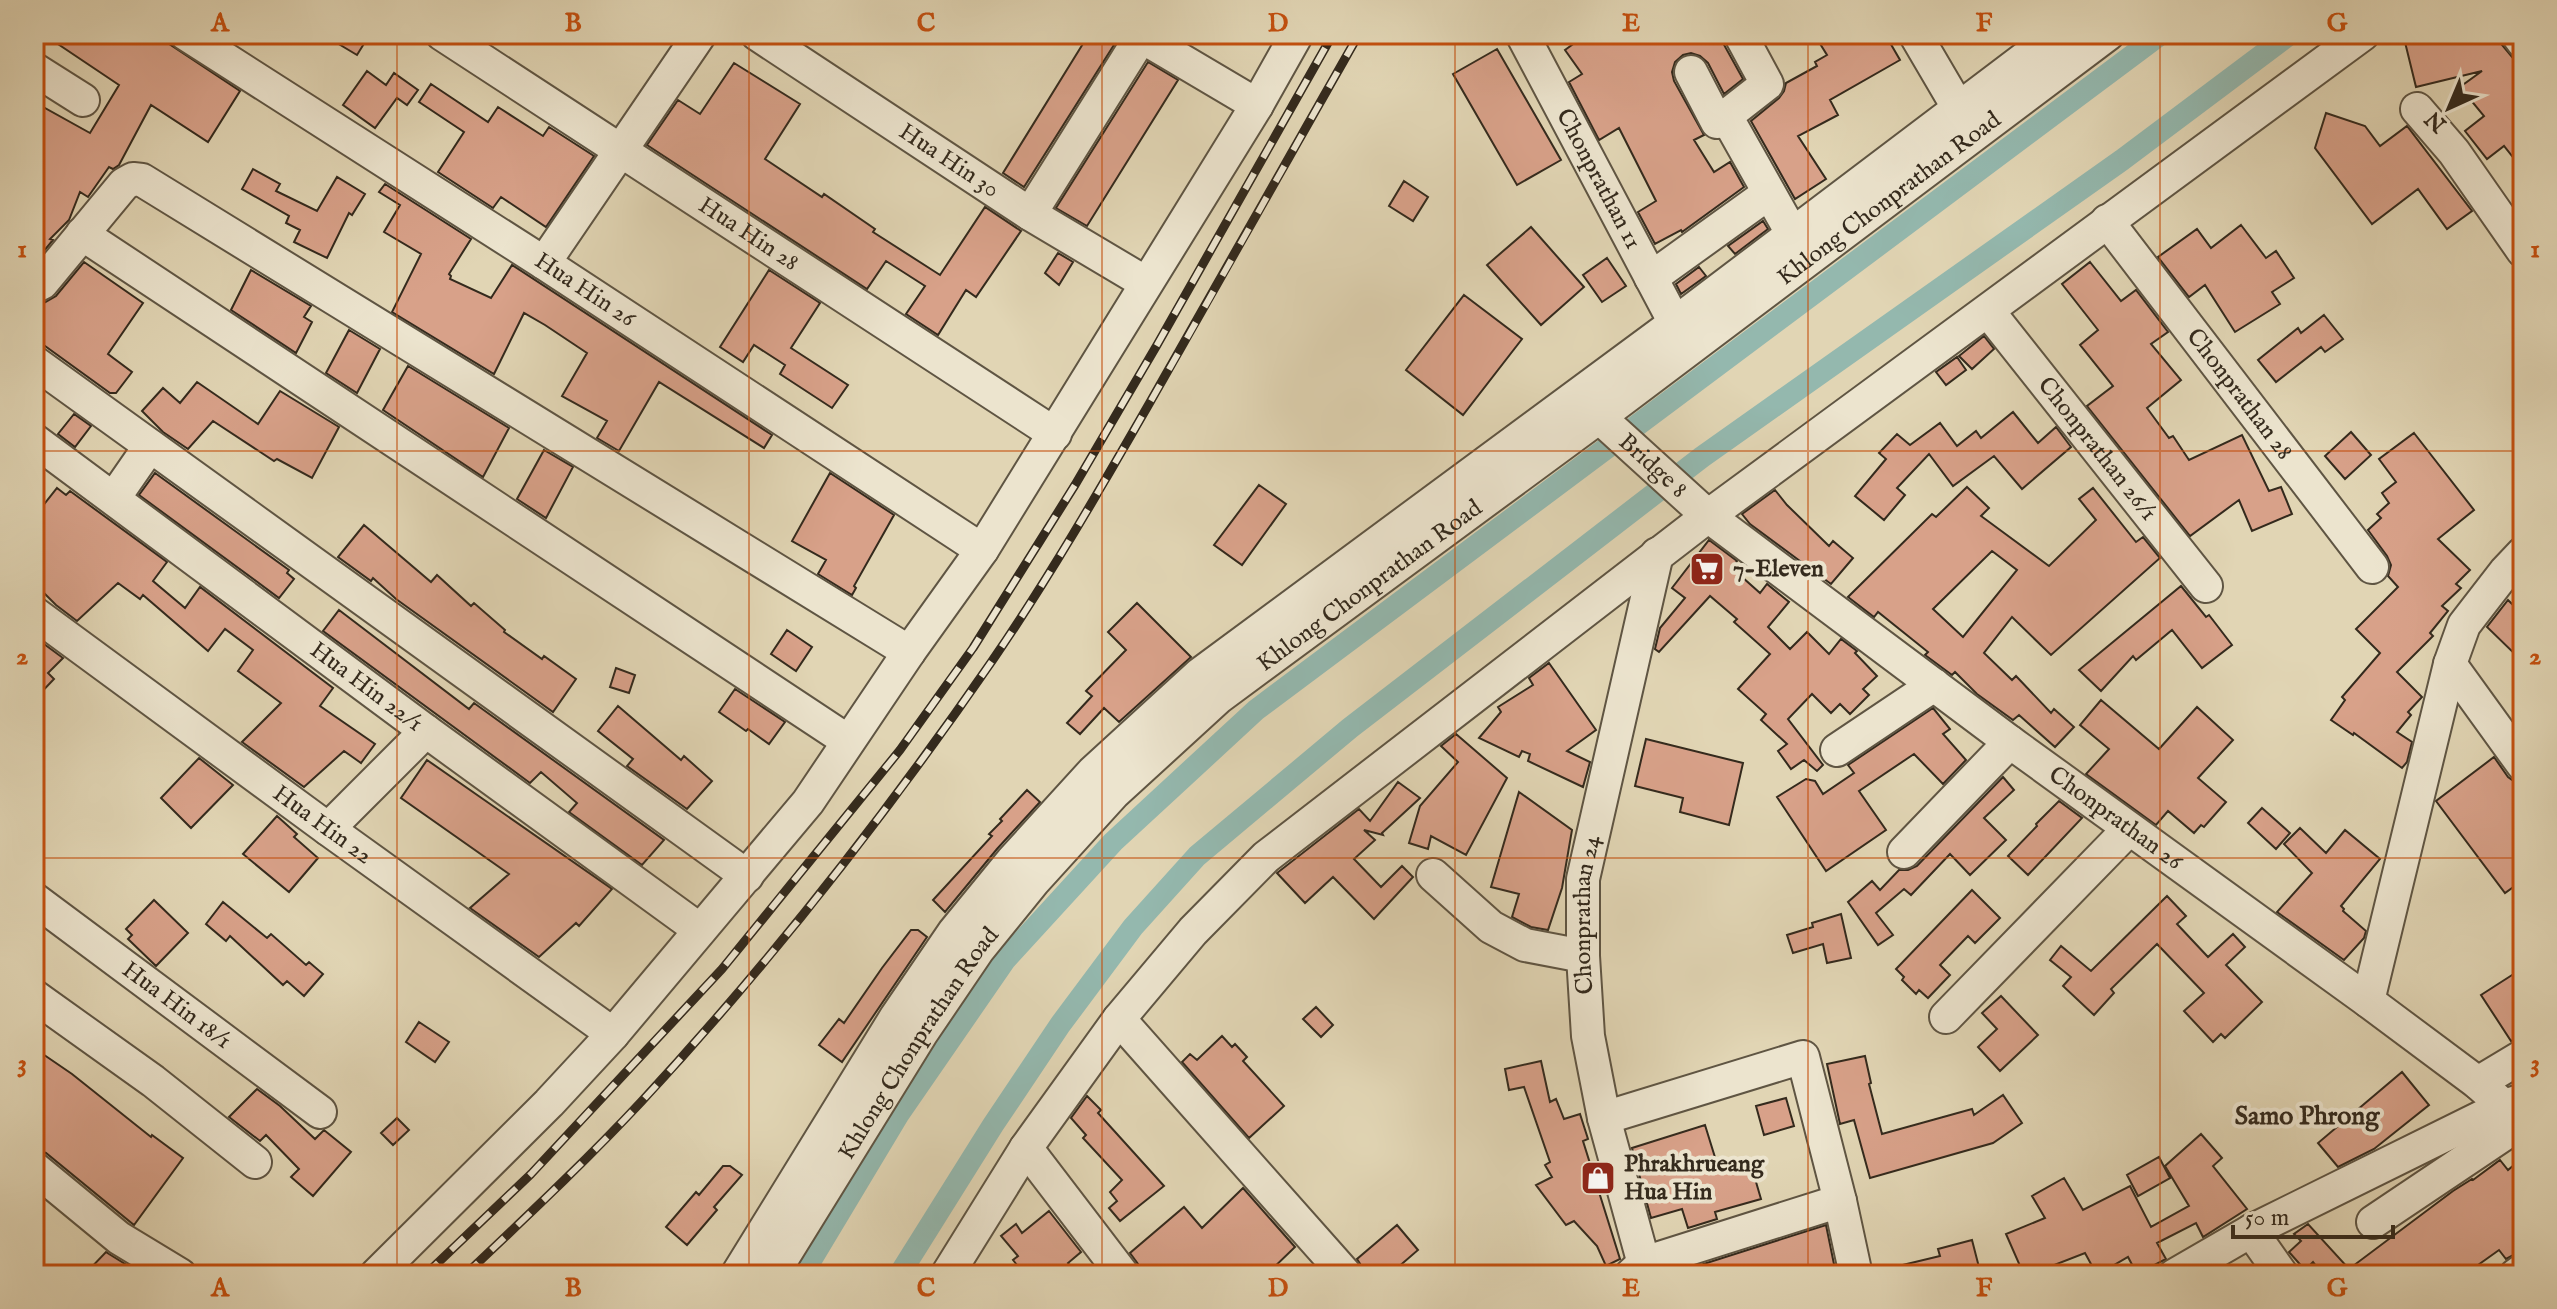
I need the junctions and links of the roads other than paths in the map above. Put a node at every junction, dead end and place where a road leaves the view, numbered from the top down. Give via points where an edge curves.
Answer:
1 (186, 34) edge
2 (442, 34) edge
3 (700, 34) edge
4 (757, 34) edge
5 (1297, 34) edge
6 (1522, 34) edge
7 (1740, 34) edge
8 (1915, 34) edge
9 (2057, 34) edge
10 (2108, 34) edge
11 (2363, 34) edge
12 (2517, 34) edge
13 (1139, 35) edge
14 (2523, 42) edge
15 (34, 69) edge
16 (1691, 72) dead end
17 (83, 100) dead end
18 (1257, 105) junction
19 (1959, 109) junction
20 (2417, 109) dead end
21 (1726, 116) junction
22 (621, 151) junction
23 (1769, 193) junction
24 (1030, 214) junction
25 (2107, 221) junction
26 (82, 234) junction
27 (1793, 235) junction
28 (2523, 251) edge
29 (544, 263) junction
30 (1651, 278) junction
31 (1146, 283) junction
32 (34, 287) edge
33 (1988, 311) junction
34 (1675, 323) junction
35 (34, 362) edge
36 (1589, 406) junction
37 (1055, 434) junction
38 (34, 440) edge
39 (150, 446) junction
40 (114, 498) junction
41 (1708, 516) junction
42 (982, 550) junction
43 (1657, 554) junction
44 (2523, 554) edge
45 (2372, 567) dead end
46 (2206, 586) dead end
47 (34, 613) edge
48 (909, 652) junction
49 (2450, 664) junction
50 (1934, 685) junction
51 (426, 731) junction
52 (848, 741) junction
53 (2010, 742) junction
54 (1837, 750) dead end
55 (2523, 765) edge
56 (328, 829) junction
57 (2129, 829) junction
58 (1904, 852) dead end
59 (1433, 875) dead end
60 (747, 876) junction
61 (34, 899) edge
62 (700, 930) junction
63 (1583, 956) junction
64 (34, 996) edge
65 (2368, 1001) junction
66 (1946, 1017) dead end
67 (1119, 1019) junction
68 (613, 1034) junction
69 (2523, 1056) edge
70 (2478, 1083) junction
71 (320, 1112) dead end
72 (2518, 1113) edge
73 (1604, 1118) junction
74 (1026, 1148) junction
75 (255, 1162) dead end
76 (34, 1168) edge
77 (1840, 1201) junction
78 (2373, 1222) dead end
79 (2251, 1231) junction
80 (2523, 1270) edge
81 (1641, 1271) edge
82 (180, 1275) edge
83 (376, 1275) edge
84 (737, 1275) edge
85 (772, 1275) edge
86 (947, 1275) edge
87 (1123, 1275) edge
88 (1346, 1275) edge
89 (1856, 1275) edge
90 (2175, 1275) edge
91 (2282, 1275) edge
92 (2516, 1275) edge

1 - 29 street, Hua Hin 26
2 - 22 street, Hua Hin 28
3 - 22 street
4 - 24 street, Hua Hin 30
5 - 18 street
6 - 30 street, Chonprathan 11
7 - 21 street via 1767,84
8 - 19 street
9 - 19 street, Khlong Chonprathan Road
10 - 36 street, Khlong Chonprathan Road
11 - 25 street
12 - 14 street
13 - 18 street
13 - 24 street
15 - 17 street
16 - 21 street via 1717,122
18 - 31 street
19 - 27 street, Khlong Chonprathan Road
20 - 28 street
21 - 23 street
22 - 29 street
22 - 37 street, Hua Hin 28
23 - 27 street
23 - 30 street
24 - 31 street, Hua Hin 30
25 - 33 street
25 - 45 street, Chonprathan 28
26 - 32 street
26 - 48 street via 124,184 142,180
26 - 52 street
27 - 34 street, Khlong Chonprathan Road
29 - 42 street, Hua Hin 26
30 - 34 street, Chonprathan 11
31 - 37 street
33 - 41 street
33 - 46 street, Chonprathan 26/1
34 - 36 street, Khlong Chonprathan Road
35 - 39 street
36 - 41 street, Bridge 8
36 - 84 street, Khlong Chonprathan Road via 1200,674 1093,772 954,932
36 - 85 street, Khlong Chonprathan Road via 1219,697 1114,793 978,950
37 - 42 street
38 - 40 street, Hua Hin 22/1
39 - 40 street
39 - 60 street
40 - 51 street, Hua Hin 22/1
41 - 43 street
41 - 50 street, Chonprathan 26
42 - 48 street
43 - 63 street, Chonprathan 24 via 1583,879
43 - 67 street via 1266,857 1193,931
44 - 49 street via 2464,625
47 - 56 street, Hua Hin 22
48 - 52 street
49 - 55 street
49 - 65 street
50 - 53 street, Chonprathan 26
50 - 54 street
51 - 56 street
51 - 62 street, Hua Hin 22/1
52 - 60 street via 808,802
53 - 57 street, Chonprathan 26
53 - 58 street
56 - 68 street, Hua Hin 22
57 - 65 street, Chonprathan 26
57 - 66 street
59 - 63 street via 1491,927 1525,945
60 - 62 street
61 - 71 street, Hua Hin 18/1
62 - 68 street
63 - 73 street, Chonprathan 24 via 1588,1036
64 - 75 street
65 - 70 street, Chonprathan 26
67 - 74 street
67 - 88 street
68 - 83 street
69 - 70 street
70 - 72 street, Chonprathan 26
72 - 78 street
72 - 79 street
73 - 77 street via 1803,1057
73 - 81 street, Chonprathan 24
74 - 86 street
74 - 87 street
76 - 82 street via 119,1238
77 - 81 street
77 - 89 street
79 - 90 street
79 - 91 street
80 - 92 street

